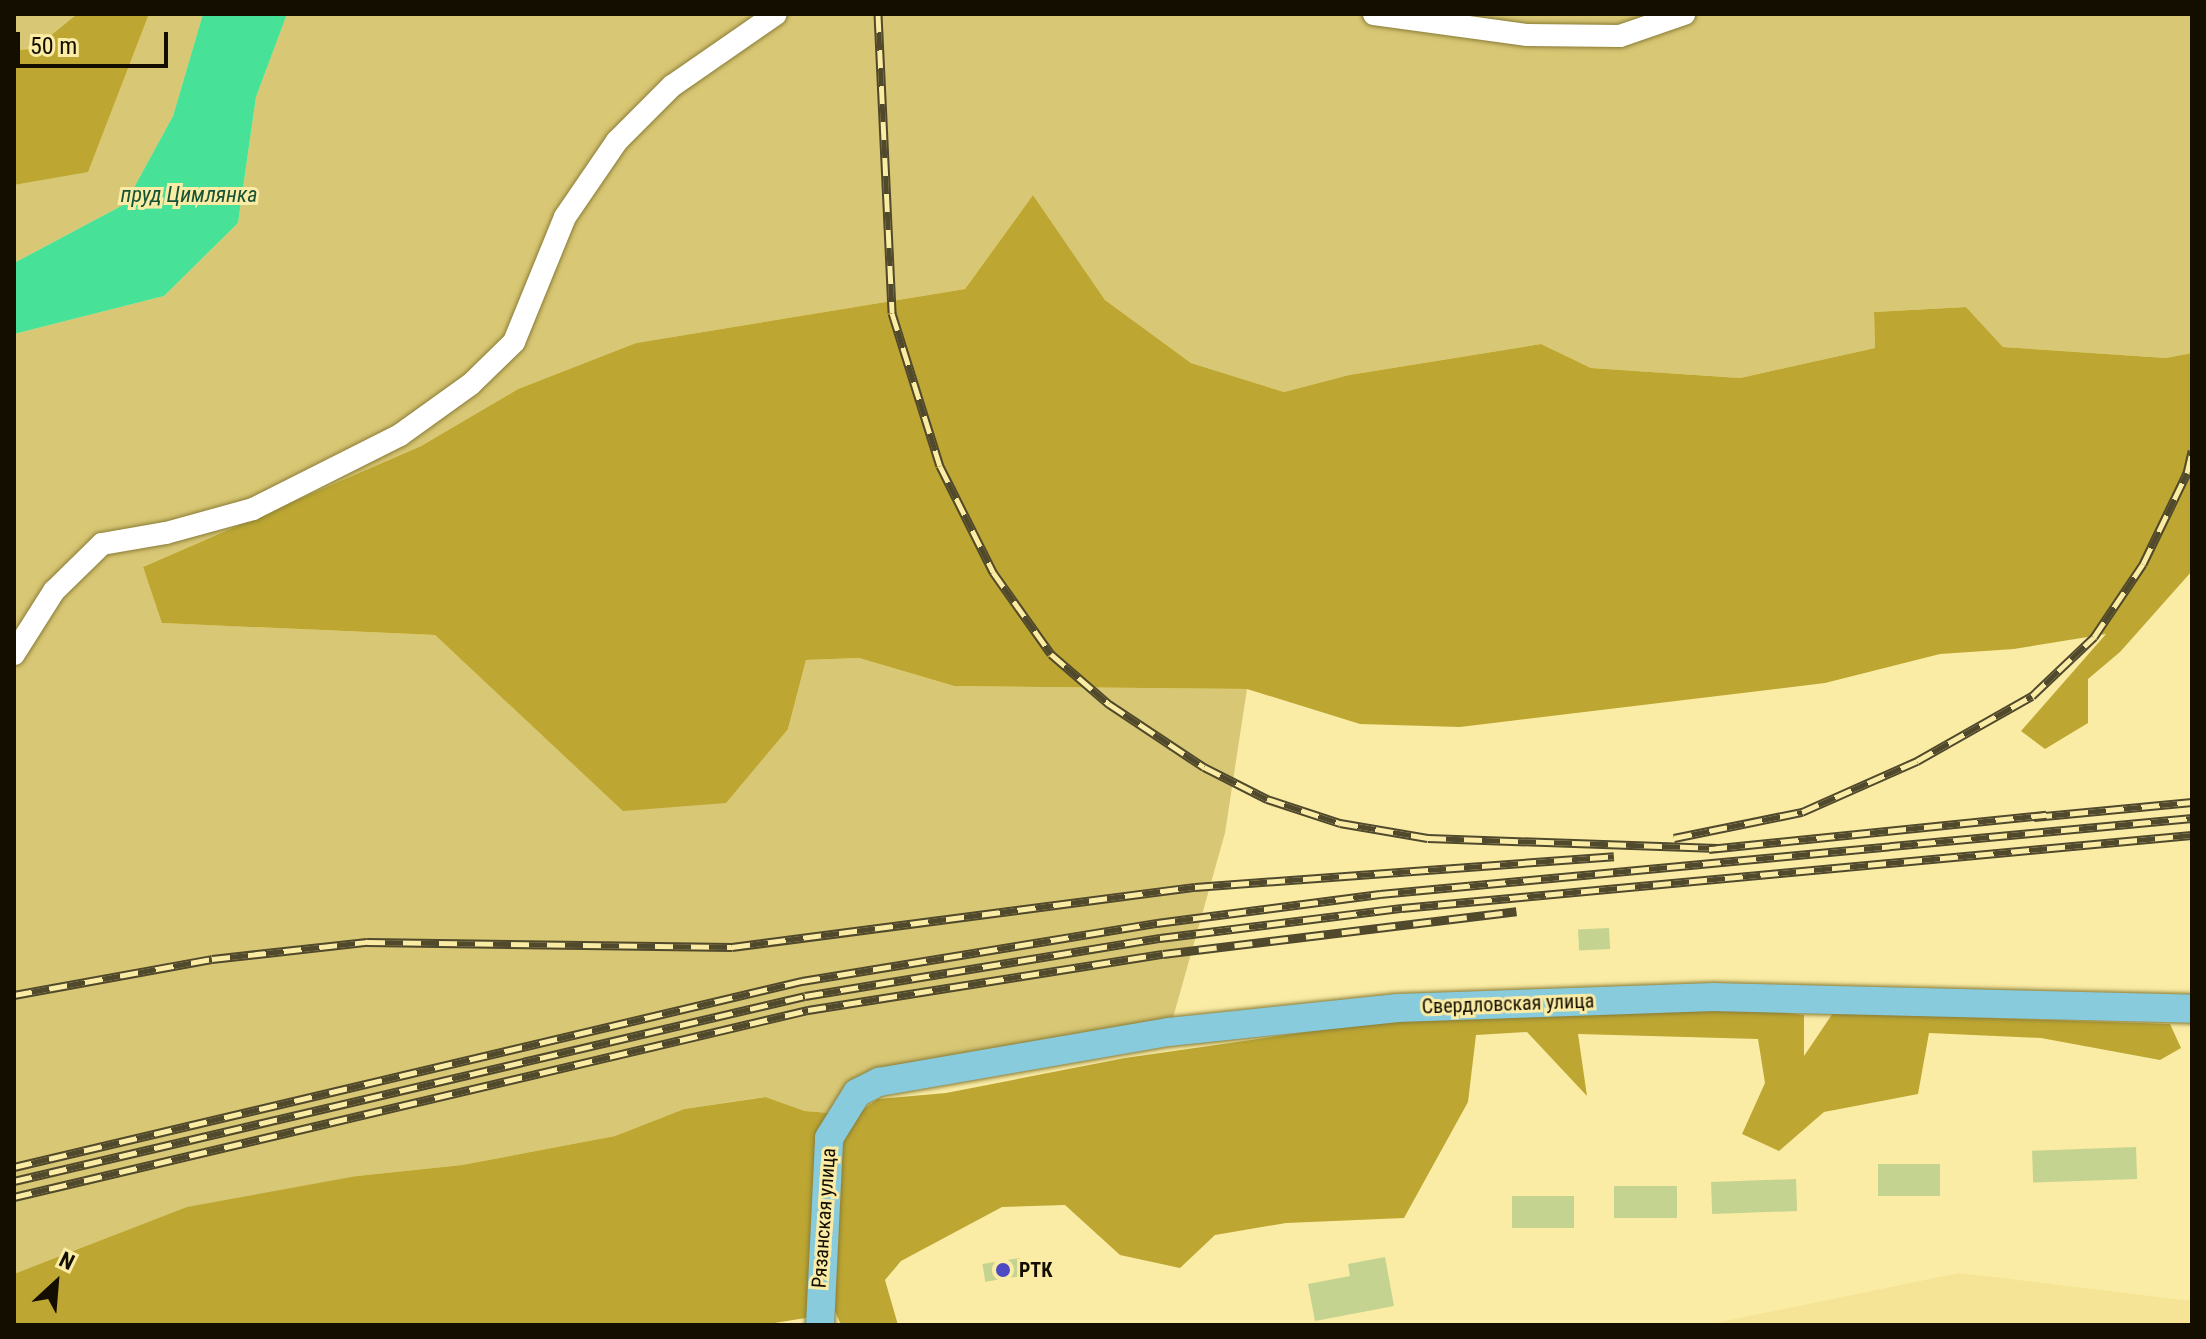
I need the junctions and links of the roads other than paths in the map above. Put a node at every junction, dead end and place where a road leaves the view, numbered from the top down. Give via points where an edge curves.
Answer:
1 (776, 14) edge
2 (1374, 14) edge
3 (1684, 14) edge
4 (14, 654) edge
5 (2192, 1009) edge
6 (842, 1114) joint
7 (820, 1325) edge

1 - 4 street via 672,86 617,141 565,217 514,342 471,384 400,435 253,509 102,544 54,591
2 - 3 street via 1528,35 1620,36
5 - 6 main road, Свердловская улица via 1715,997 1398,1008 1169,1032 879,1082 857,1093
6 - 7 main road, Рязанская улица via 829,1138

